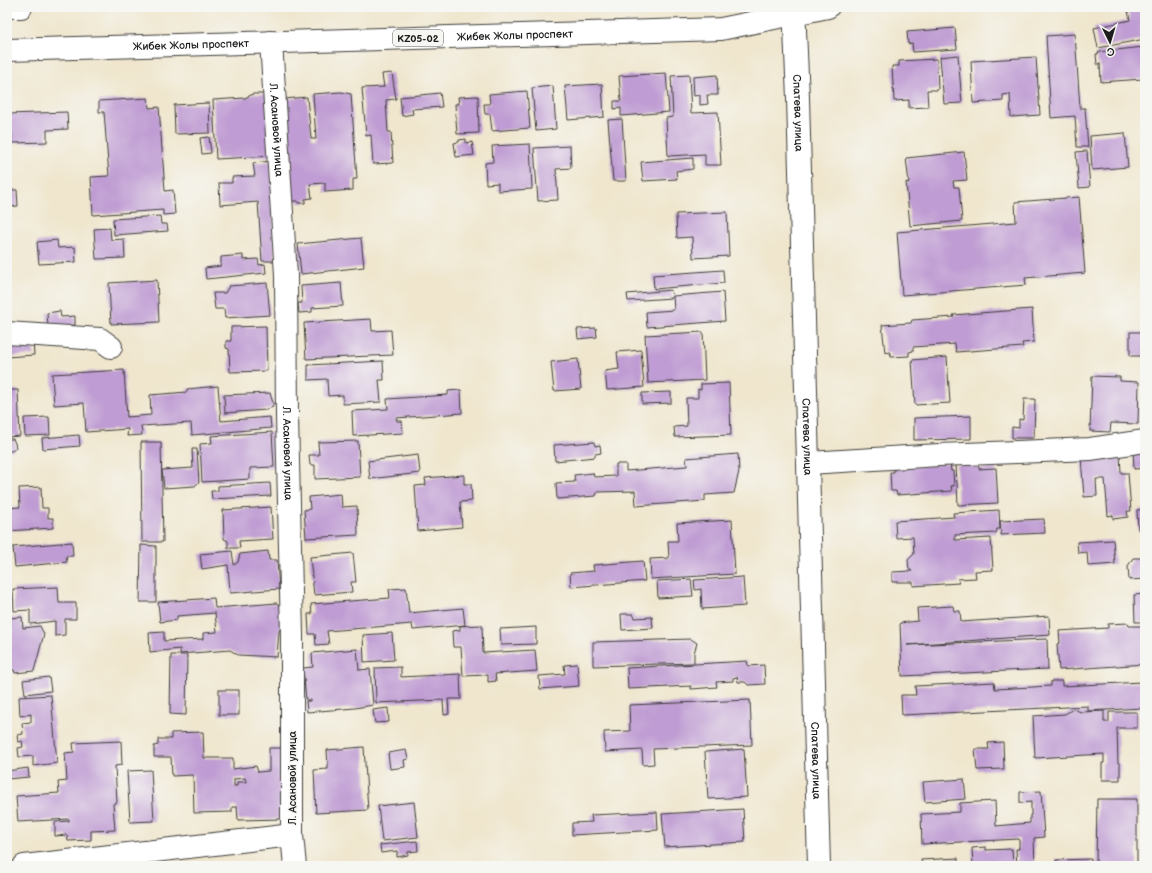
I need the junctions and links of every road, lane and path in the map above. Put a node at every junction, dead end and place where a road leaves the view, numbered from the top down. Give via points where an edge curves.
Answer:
1 (7, 7) edge
2 (21, 7) edge
3 (828, 7) edge
4 (794, 10) edge
5 (271, 42) junction
6 (7, 50) edge
7 (7, 333) edge
8 (111, 347) dead end
9 (1145, 441) edge
10 (809, 463) junction
11 (292, 835) junction
12 (24, 866) edge
13 (295, 866) edge
14 (819, 866) edge

1 - 2 main road
3 - 4 main road, Жибек Жолы проспект / KZ05-02
4 - 5 main road, Жибек Жолы проспект / KZ05-02 via 721,29
4 - 10 main road, Спатева улица
5 - 6 main road, Жибек Жолы проспект / KZ05-02
5 - 11 main road, Л. Асановой улица via 286,275 292,644
7 - 8 main road via 100,339
9 - 10 main road via 1090,449
10 - 14 main road, Спатева улица
11 - 12 main road
11 - 13 main road, Л. Асановой улица

